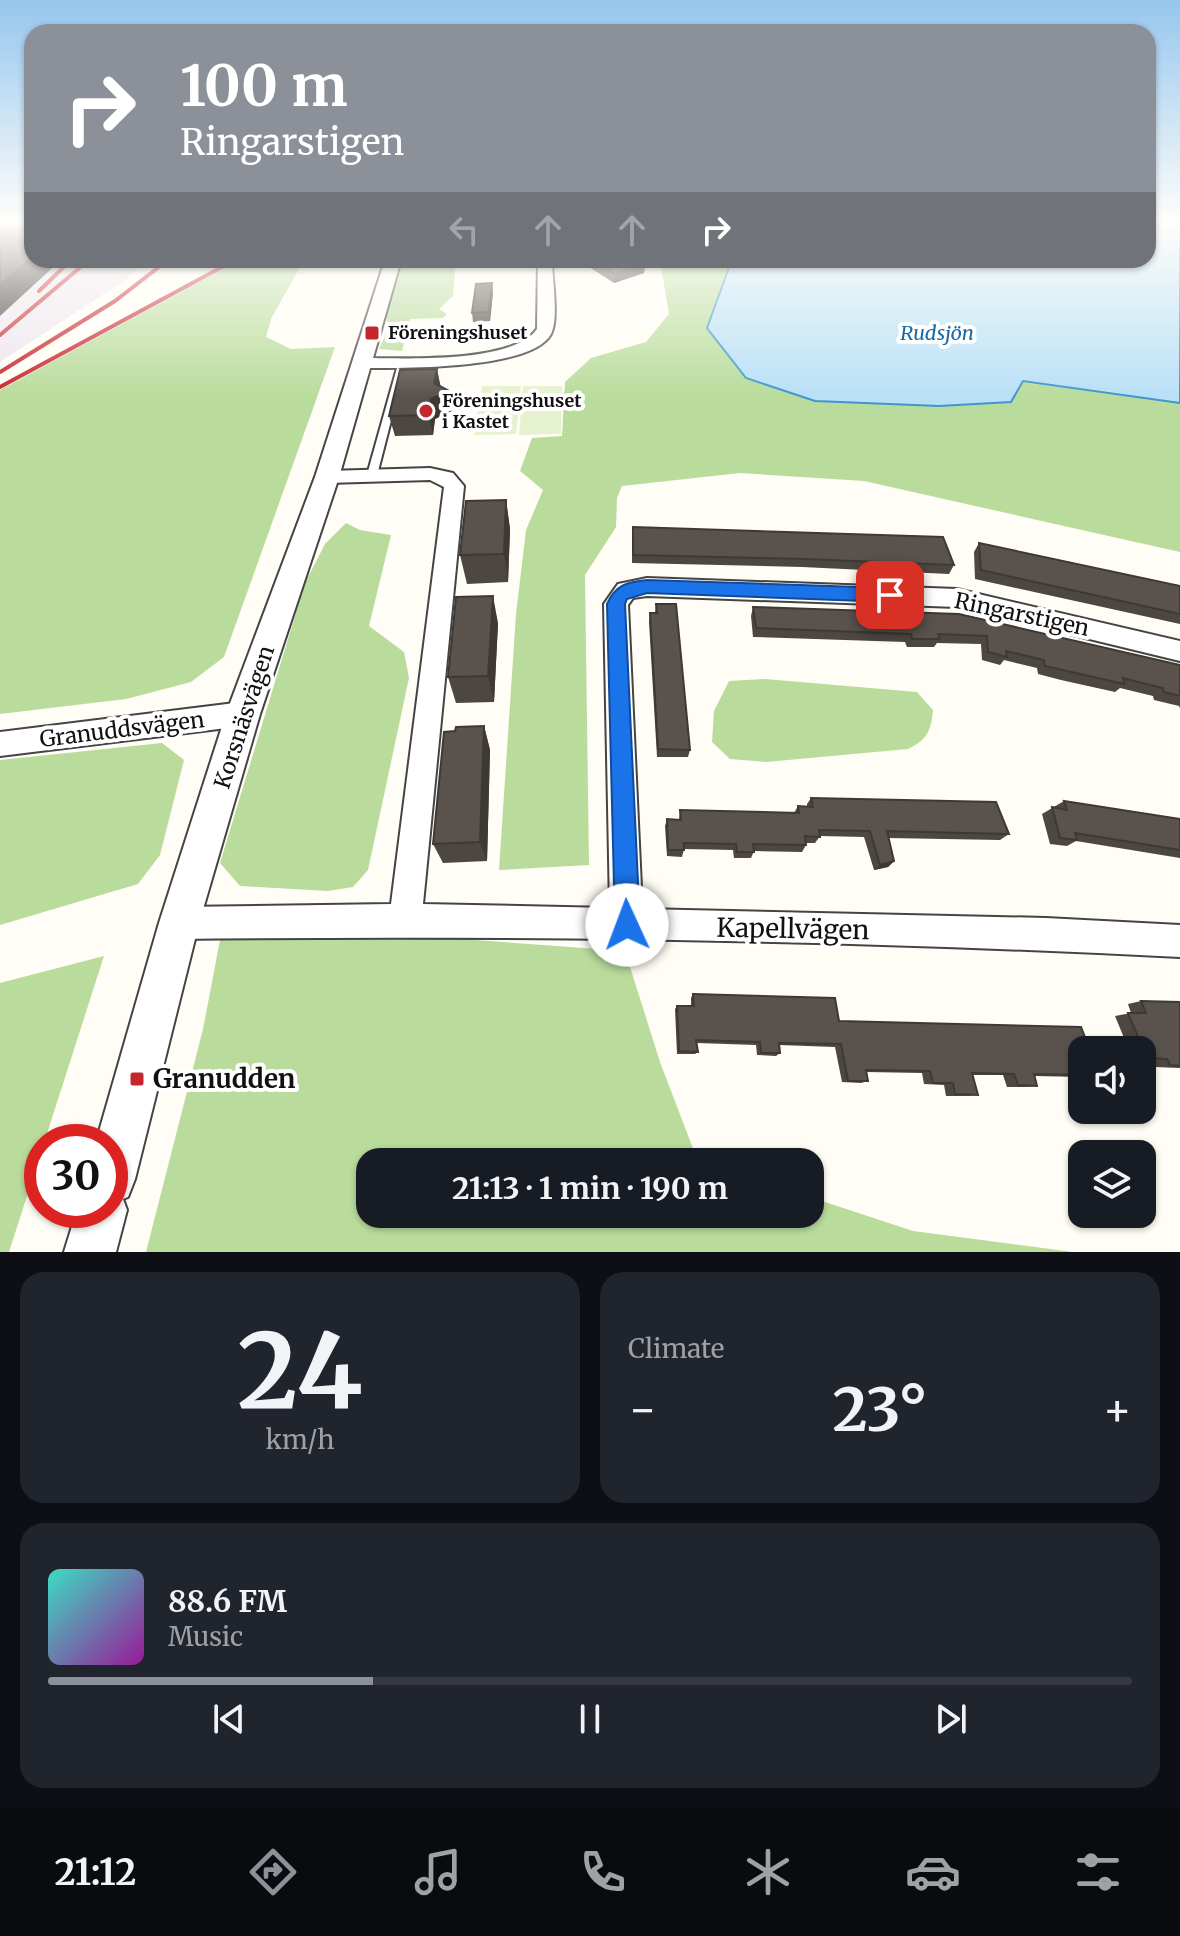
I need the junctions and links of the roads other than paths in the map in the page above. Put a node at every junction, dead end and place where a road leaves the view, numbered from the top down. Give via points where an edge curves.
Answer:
1 (387, 280) edge
2 (545, 280) edge
3 (361, 363) junction
4 (402, 363) junction
5 (372, 475) junction
6 (327, 477) junction
7 (1180, 651) edge
8 (243, 714) junction
9 (0, 744) edge
10 (405, 920) junction
11 (179, 923) junction
12 (627, 925) junction
13 (1180, 941) edge
14 (125, 1124) edge
15 (97, 1228) edge
16 (90, 1252) edge

1 - 3 street, Korsnäsvägen
2 - 4 street via 546,327 537,339 476,359
3 - 4 street
3 - 6 street, Korsnäsvägen
4 - 5 lane
5 - 6 street
5 - 10 street via 430,474 454,486
6 - 8 street, Korsnäsvägen
7 - 12 street, Ringarstigen via 957,598 626,590 616,604
8 - 9 street, Granuddsvägen
8 - 11 street, Korsnäsvägen
10 - 11 street, Kapellvägen
10 - 12 street, Kapellvägen
11 - 14 street, Korsnäsvägen
12 - 13 street, Kapellvägen
15 - 16 street

